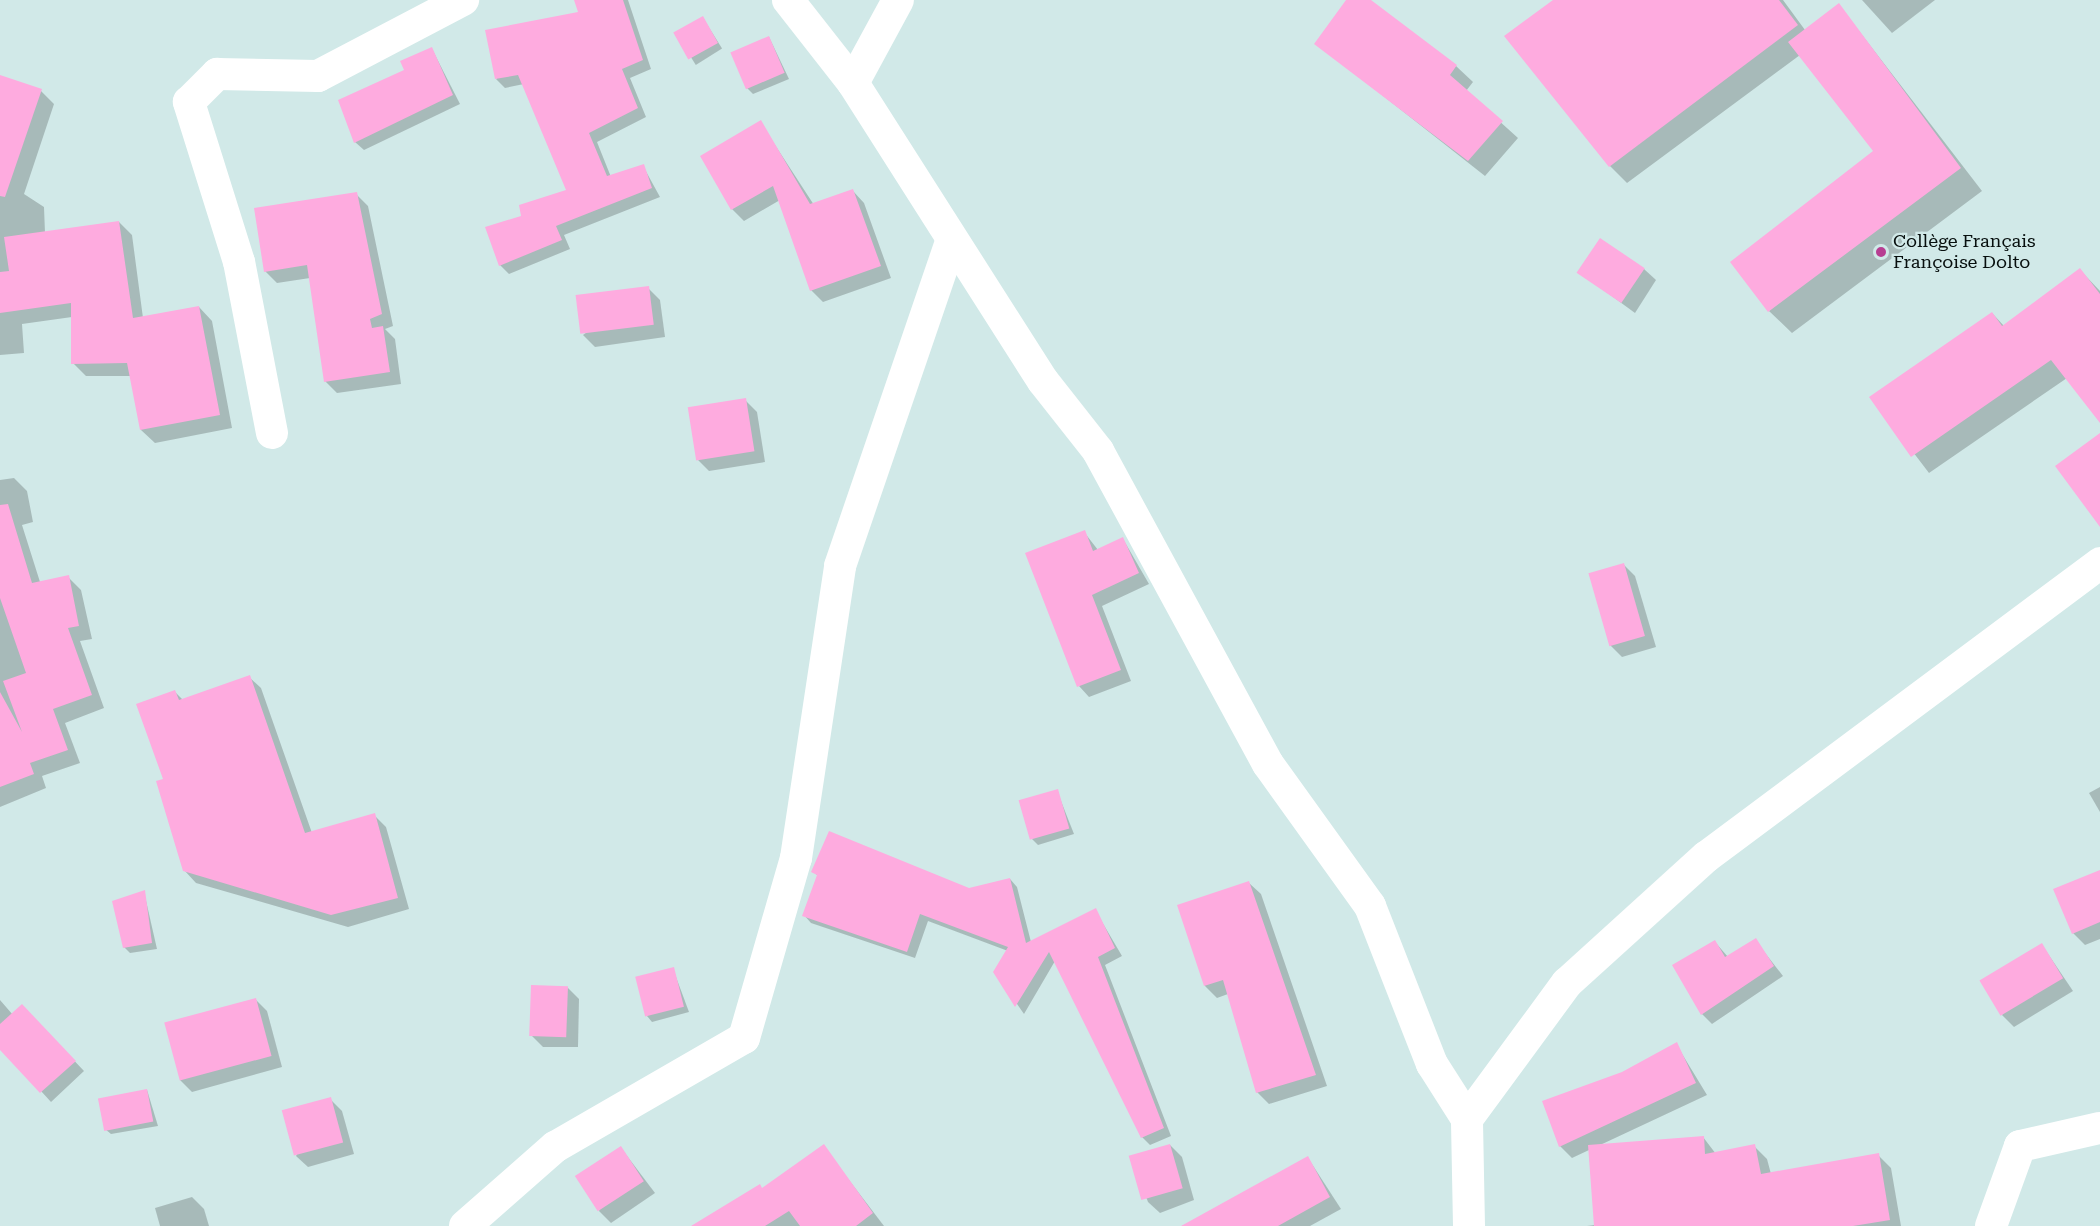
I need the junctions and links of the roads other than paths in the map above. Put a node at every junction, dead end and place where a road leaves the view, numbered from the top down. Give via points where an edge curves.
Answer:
1 (463, 0) edge
2 (788, 0) edge
3 (898, 0) edge
4 (853, 83) junction
5 (951, 242) junction
6 (272, 433) dead end
7 (2100, 563) edge
8 (1467, 1119) junction
9 (2100, 1128) edge
10 (465, 1226) edge
11 (1469, 1226) edge
12 (1991, 1226) edge

1 - 6 street via 318,76 217,74 189,102 239,262
2 - 4 street
3 - 4 street
4 - 5 street
5 - 8 street via 1043,381 1098,451 1269,764 1370,906 1432,1064
5 - 10 street via 840,566 796,858 744,1038 555,1147
7 - 8 street via 1706,857 1567,983
8 - 11 street
9 - 12 street via 2020,1146

